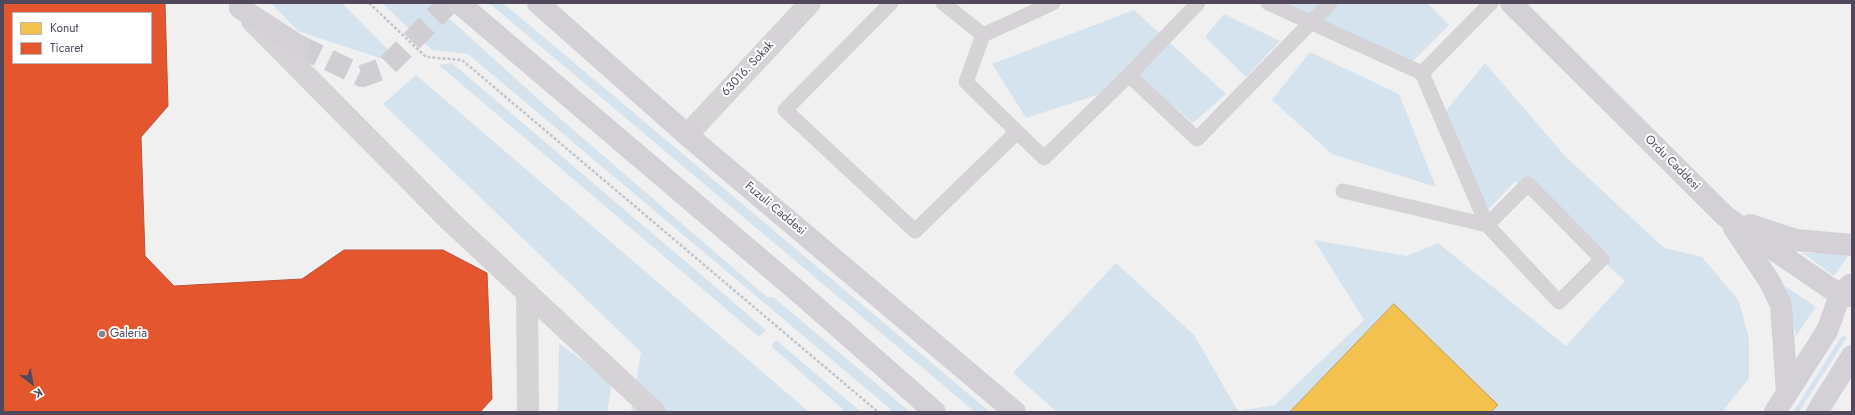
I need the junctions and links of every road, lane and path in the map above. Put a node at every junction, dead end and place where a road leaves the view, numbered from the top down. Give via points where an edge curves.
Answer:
1 (369, 3) edge
2 (459, 3) edge
3 (538, 3) edge
4 (810, 3) edge
5 (892, 3) edge
6 (943, 3) edge
7 (1053, 3) edge
8 (1198, 3) edge
9 (1268, 3) edge
10 (1330, 3) edge
11 (1491, 3) edge
12 (1511, 3) edge
13 (238, 6) edge
14 (1310, 22) junction
15 (983, 35) junction
16 (299, 46) tunnel mouth
17 (1422, 73) junction
18 (1129, 75) junction
19 (1018, 132) junction
20 (687, 135) junction
21 (1343, 191) dead end
22 (1726, 217) junction
23 (1487, 225) junction
24 (1852, 245) edge
25 (1848, 291) edge
26 (527, 292) junction
27 (1852, 356) edge
28 (1787, 392) junction
29 (528, 412) edge
30 (655, 412) edge
31 (878, 412) edge
32 (935, 412) edge
33 (1015, 412) edge
34 (1775, 412) edge
35 (1817, 412) edge

1 - 31 path via 426,57 462,60
2 - 32 main road via 802,294
3 - 20 main road, Fuzuli Caddesi
4 - 20 street, 63016. Sokak
5 - 19 lane via 786,110 916,231
6 - 15 lane
7 - 15 lane
8 - 18 lane
9 - 14 lane
10 - 14 lane
11 - 17 lane
12 - 22 main road, Ordu Caddesi
13 - 16 main road
13 - 26 street via 450,221
14 - 17 lane
14 - 18 lane via 1197,139
15 - 19 lane via 966,82
17 - 23 lane
18 - 19 lane via 1044,158
20 - 33 main road, Fuzuli Caddesi
21 - 23 lane
22 - 24 main road via 1796,240
22 - 25 main road, Ordu Caddesi
22 - 28 main road via 1770,282 1781,305
23 - 23 lane via 1528,184 1602,259 1559,302
25 - 28 main road via 1827,331
26 - 29 street
26 - 30 street
27 - 35 main road
28 - 34 main road

